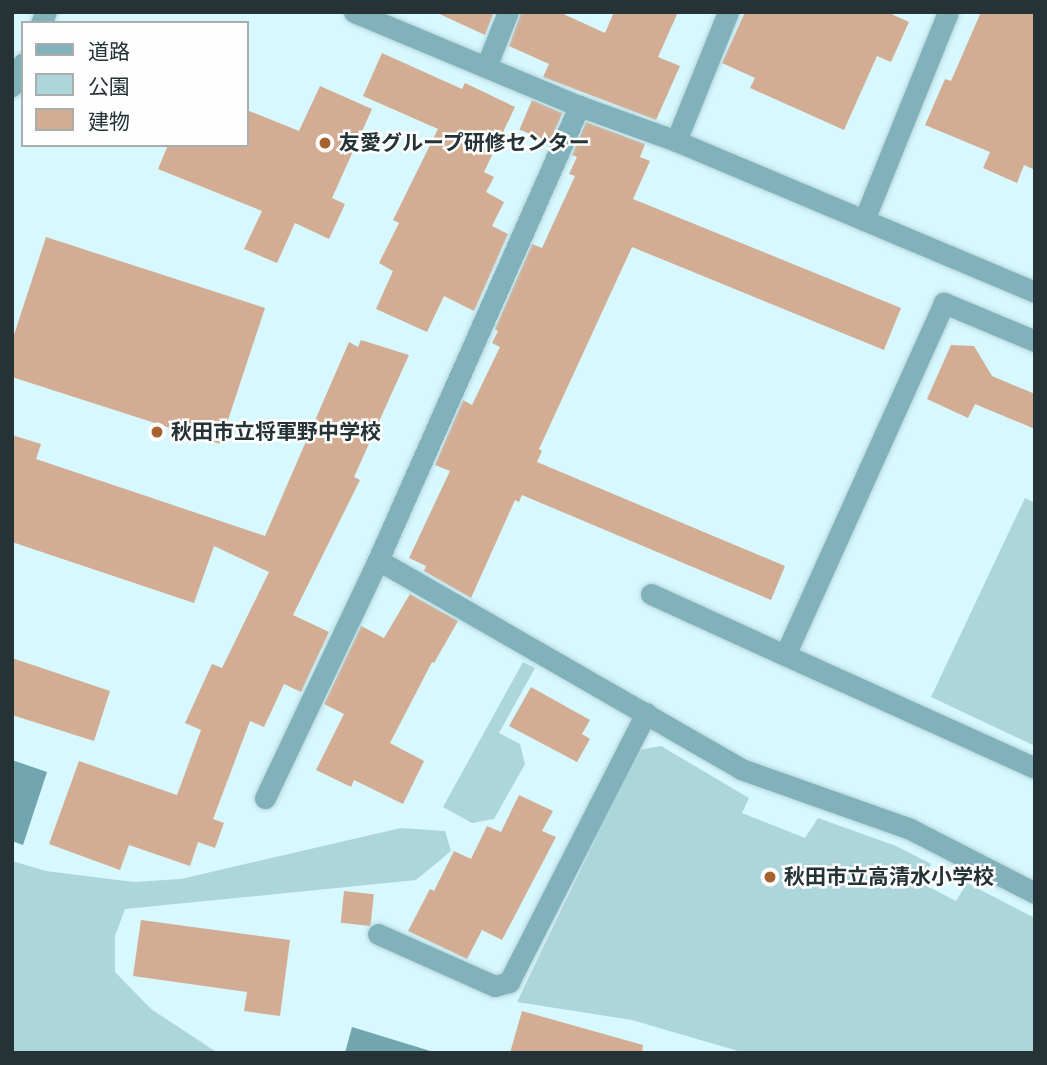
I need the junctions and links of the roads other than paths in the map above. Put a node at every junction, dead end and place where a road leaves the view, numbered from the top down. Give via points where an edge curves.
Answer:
1 (354, 12) edge
2 (508, 12) edge
3 (728, 12) edge
4 (948, 12) edge
5 (21, 67) edge
6 (486, 67) junction
7 (12, 86) edge
8 (579, 106) junction
9 (676, 141) junction
10 (864, 220) junction
11 (1035, 292) edge
12 (1035, 341) edge
13 (378, 560) junction
14 (651, 594) dead end
15 (785, 655) junction
16 (646, 713) junction
17 (1035, 768) edge
18 (265, 798) dead end
19 (1035, 893) edge
20 (378, 934) dead end

1 - 6 street
2 - 6 street
3 - 9 street
4 - 10 street
5 - 7 street
6 - 8 street
8 - 9 street
8 - 13 street
9 - 10 street
10 - 11 street
12 - 15 street via 944,303
13 - 16 street
13 - 18 street
14 - 15 street
15 - 17 street
16 - 19 street via 740,769 910,829
16 - 20 street via 509,982 495,986

